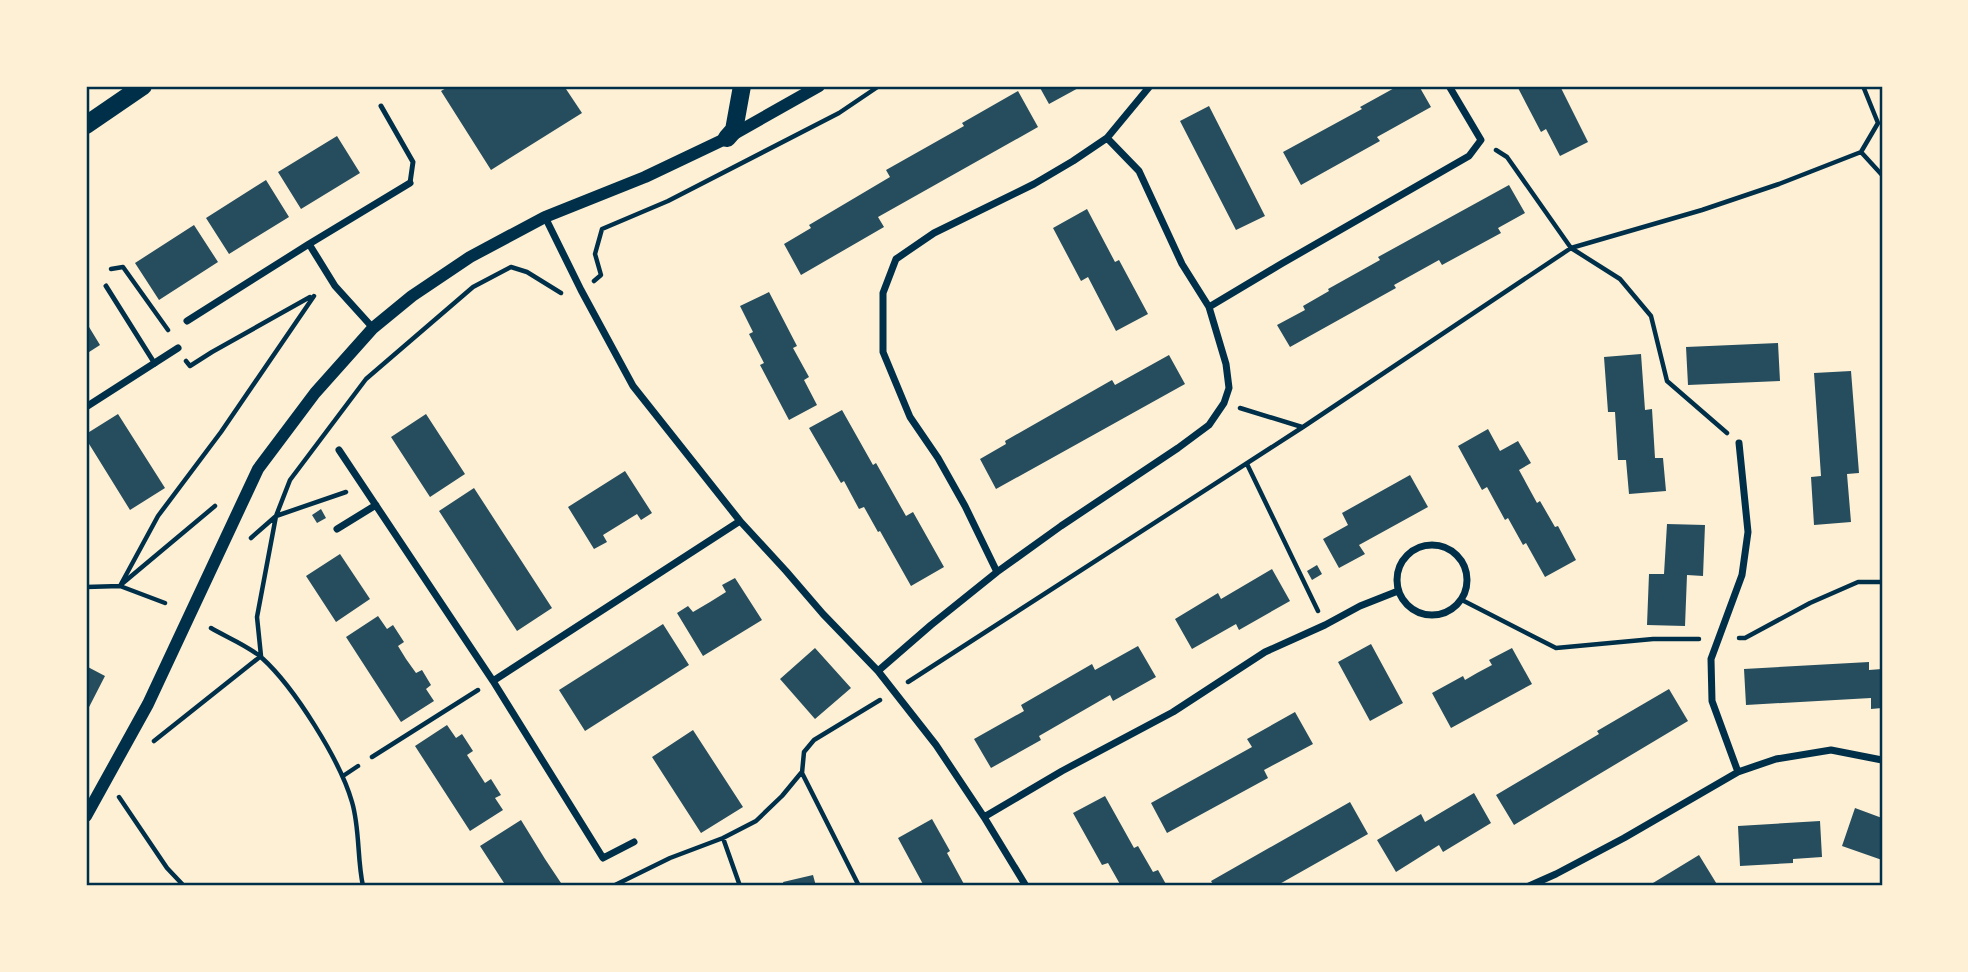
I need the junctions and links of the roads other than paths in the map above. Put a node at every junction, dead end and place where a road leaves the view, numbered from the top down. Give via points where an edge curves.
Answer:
1 (143, 86) edge
2 (742, 86) edge
3 (819, 86) edge
4 (1150, 86) edge
5 (1449, 86) edge
6 (381, 106) dead end
7 (86, 125) edge
8 (727, 138) junction
9 (1107, 138) junction
10 (410, 183) joint
11 (545, 217) junction
12 (309, 244) junction
13 (106, 286) dead end
14 (1209, 307) junction
15 (187, 321) dead end
16 (373, 328) junction
17 (178, 348) dead end
18 (155, 364) junction
19 (86, 407) edge
20 (1739, 443) road end
21 (339, 450) dead end
22 (376, 505) junction
23 (740, 521) junction
24 (337, 528) dead end
25 (997, 572) junction
26 (1398, 591) junction
27 (878, 671) junction
28 (493, 681) junction
29 (1882, 761) edge
30 (1738, 772) junction
31 (86, 816) edge
32 (984, 817) junction
33 (634, 842) dead end
34 (1026, 886) edge
35 (1529, 886) edge

1 - 7 main road
2 - 8 main road via 734,130
3 - 8 street
4 - 9 street
5 - 14 street via 1481,140 1469,156
6 - 10 lane via 414,162
8 - 11 street
9 - 14 street via 1139,171 1182,264
9 - 25 street via 1073,162 934,233 896,259 883,293 883,352 910,417 965,506
10 - 12 street
11 - 16 street via 470,257
11 - 23 street via 633,386
12 - 15 street
12 - 16 street via 335,286
13 - 18 lane
14 - 25 street via 1229,388 1209,425
16 - 31 street via 315,393 258,469 148,704
17 - 18 street
18 - 19 street
20 - 30 street via 1748,532 1742,575 1711,659 1712,701
21 - 22 street
22 - 24 street
22 - 28 street
23 - 27 street
23 - 28 street
25 - 27 street
26 - 26 street via 1411,609 1433,616 1444,614 1462,600 1467,589 1464,566 1458,556 1437,545 1414,549 1399,568
26 - 32 street via 1265,652 1173,712
27 - 32 street
28 - 33 street via 603,858
29 - 30 street via 1831,750 1776,759
30 - 35 street
32 - 34 street

